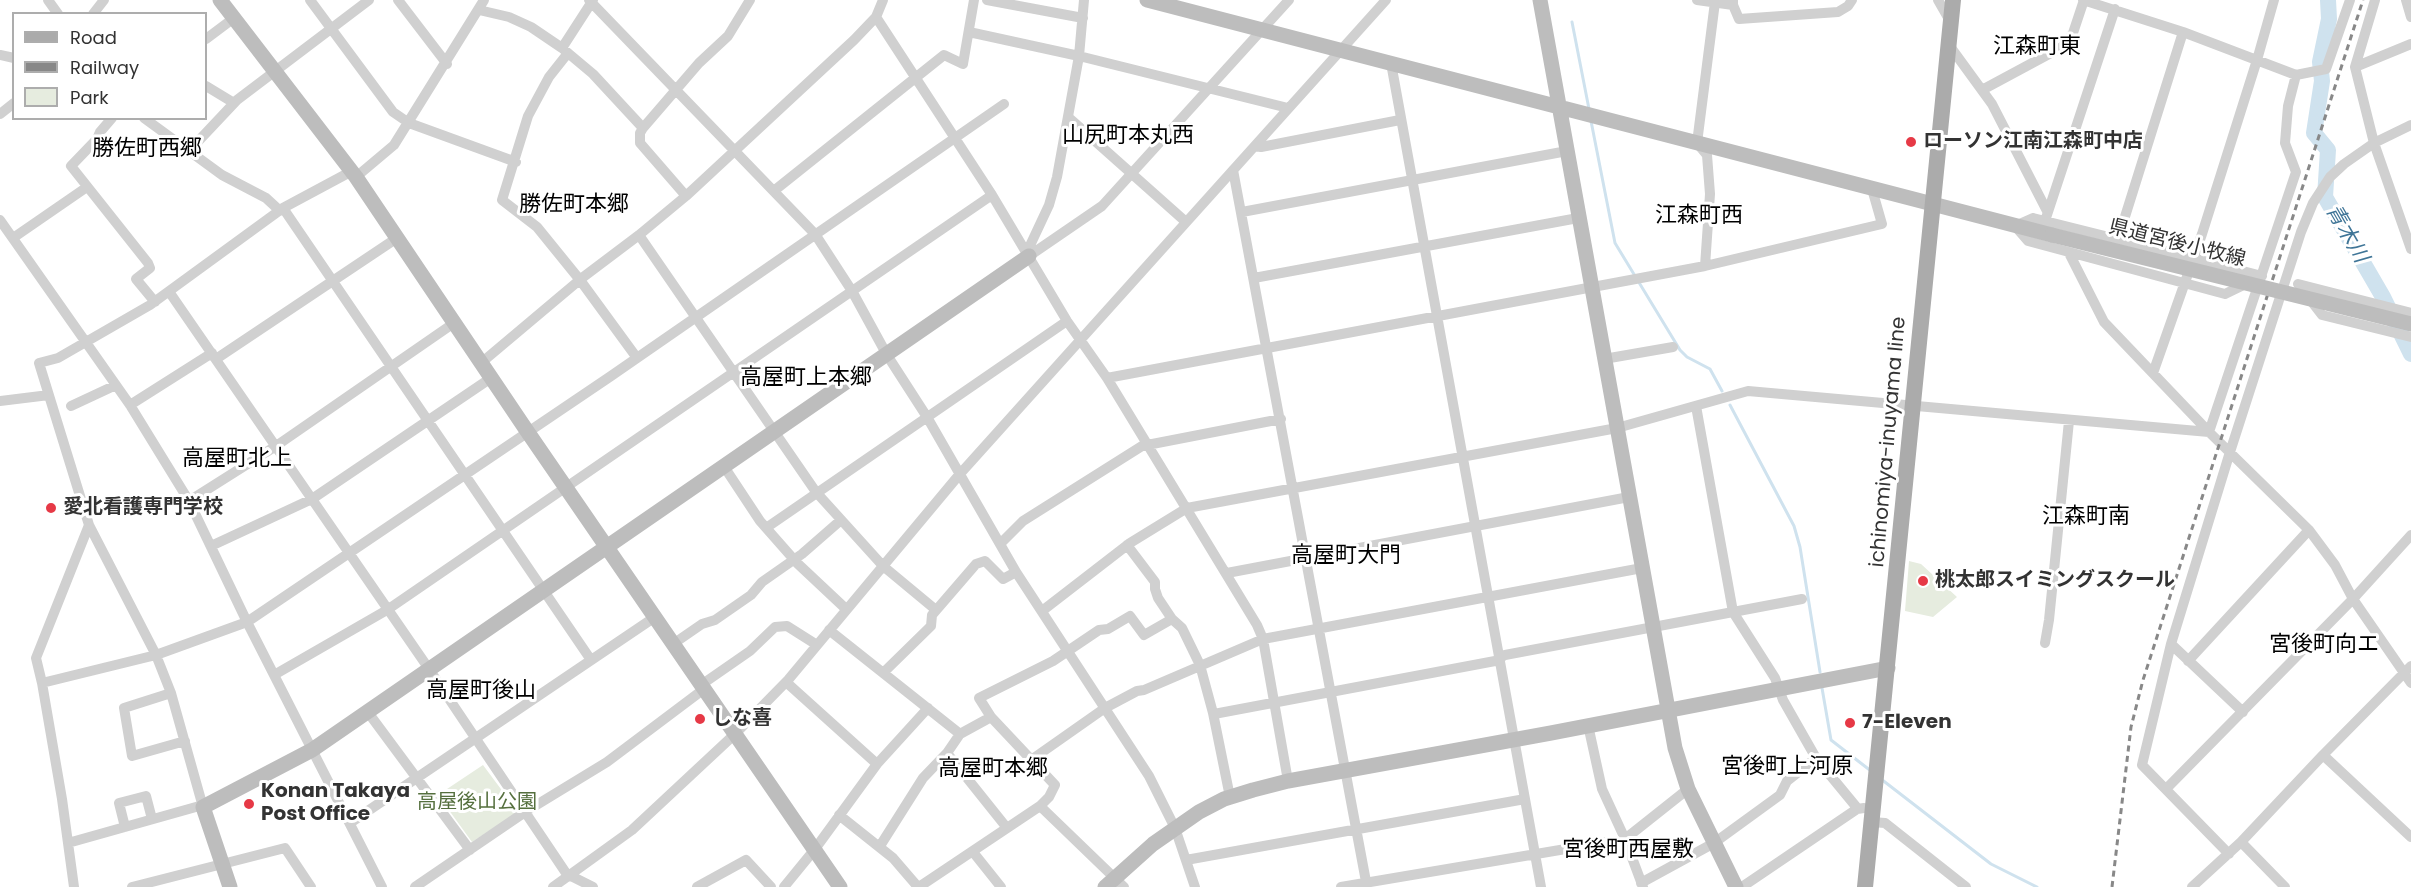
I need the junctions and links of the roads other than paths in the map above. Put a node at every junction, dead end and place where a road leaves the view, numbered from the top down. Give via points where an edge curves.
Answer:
1 (104, 0) edge
2 (220, 0) edge
3 (310, 0) edge
4 (369, 0) edge
5 (398, 0) edge
6 (750, 0) edge
7 (974, 0) edge
8 (987, 0) edge
9 (1084, 0) edge
10 (1147, 0) edge
11 (1289, 0) edge
12 (1697, 0) edge
13 (1852, 0) edge
14 (1938, 0) edge
15 (1953, 0) edge
16 (2084, 0) edge
17 (2274, 0) edge
18 (2350, 0) edge
19 (2375, 0) edge
20 (2406, 0) edge
21 (591, 1) edge
22 (880, 1) edge
23 (1542, 1) edge
24 (1168, 2) edge
25 (1379, 2) edge
26 (1715, 2) junction
27 (1733, 2) edge
28 (482, 5) edge
29 (2113, 6) edge
30 (95, 12) edge
31 (876, 16) junction
32 (2411, 17) edge
33 (234, 18) junction
34 (1083, 18) junction
35 (1951, 23) junction
36 (332, 29) junction
37 (1262, 30) junction
38 (969, 32) junction
39 (2182, 32) junction
40 (207, 38) edge
41 (2411, 44) edge
42 (1949, 45) junction
43 (565, 50) junction
44 (1341, 51) junction
45 (1079, 56) junction
46 (2257, 60) junction
47 (1391, 63) junction
48 (447, 64) junction
49 (2355, 67) junction
50 (275, 72) junction
51 (2296, 75) junction
52 (915, 78) junction
53 (207, 87) edge
54 (1207, 89) junction
55 (1982, 90) junction
56 (677, 91) junction
57 (234, 103) junction
58 (1004, 104) dead end
59 (12, 105) edge
60 (1558, 106) junction
61 (1288, 108) junction
62 (0, 114) edge
63 (1068, 117) junction
64 (110, 120) edge
65 (147, 120) edge
66 (1400, 120) junction
67 (409, 123) junction
68 (2411, 126) edge
69 (643, 128) junction
70 (954, 137) junction
71 (1697, 143) junction
72 (2374, 143) junction
73 (1256, 146) junction
74 (734, 150) junction
75 (1567, 151) junction
76 (188, 152) junction
77 (516, 162) junction
78 (1233, 170) junction
79 (354, 174) junction
80 (1131, 174) junction
81 (1411, 179) junction
82 (87, 187) junction
83 (1872, 189) junction
84 (775, 190) junction
85 (992, 195) junction
86 (686, 196) junction
87 (1933, 202) junction
88 (281, 209) junction
89 (1242, 212) junction
90 (2046, 216) junction
91 (1578, 218) junction
92 (0, 220) edge
93 (1186, 222) junction
94 (2407, 222) edge
95 (2015, 226) junction
96 (814, 234) junction
97 (639, 235) junction
98 (13, 238) junction
99 (397, 238) junction
100 (2118, 239) junction
101 (1424, 247) junction
102 (2411, 249) edge
103 (2069, 253) junction
104 (1028, 254) junction
105 (2193, 258) junction
106 (1706, 266) junction
107 (2262, 276) junction
108 (1254, 278) junction
109 (580, 280) junction
110 (333, 281) junction
111 (2287, 281) junction
112 (2185, 283) junction
113 (2298, 284) junction
114 (1592, 288) junction
115 (852, 291) junction
116 (170, 293) junction
117 (155, 302) junction
118 (2411, 313) edge
119 (1436, 316) junction
120 (696, 318) junction
121 (1067, 321) junction
122 (454, 323) junction
123 (2411, 324) edge
124 (2411, 337) edge
125 (1080, 340) junction
126 (86, 342) junction
127 (1673, 347) dead end
128 (1268, 348) junction
129 (887, 355) junction
130 (214, 356) junction
131 (637, 358) junction
132 (1604, 359) junction
133 (481, 363) junction
134 (392, 368) junction
135 (734, 372) junction
136 (2153, 373) junction
137 (491, 378) junction
138 (1107, 378) junction
139 (116, 385) junction
140 (49, 395) junction
141 (0, 402) edge
142 (130, 405) junction
143 (71, 406) dead end
144 (1696, 406) junction
145 (1913, 406) junction
146 (927, 417) junction
147 (1281, 419) junction
148 (2069, 421) junction
149 (427, 422) junction
150 (1617, 428) junction
151 (527, 431) junction
152 (773, 431) junction
153 (2209, 432) junction
154 (1148, 444) junction
155 (276, 446) junction
156 (2230, 452) junction
157 (1462, 456) junction
158 (723, 465) junction
159 (464, 475) junction
160 (959, 475) junction
161 (567, 488) junction
162 (1293, 489) junction
163 (816, 492) junction
164 (1629, 497) junction
165 (312, 499) junction
166 (189, 501) junction
167 (1187, 508) junction
168 (841, 520) junction
169 (89, 525) junction
170 (1476, 526) junction
171 (766, 528) junction
172 (2309, 530) junction
173 (503, 531) junction
174 (2411, 535) edge
175 (999, 544) junction
176 (1127, 545) junction
177 (211, 546) junction
178 (606, 546) junction
179 (348, 554) junction
180 (1306, 558) junction
181 (794, 560) junction
182 (883, 566) junction
183 (1642, 568) junction
184 (1016, 572) junction
185 (1227, 573) junction
186 (543, 590) junction
187 (1488, 597) junction
188 (1802, 599) dead end
189 (2353, 599) junction
190 (846, 609) junction
191 (387, 610) junction
192 (936, 610) junction
193 (1042, 611) junction
194 (1734, 612) junction
195 (654, 617) junction
196 (1172, 619) junction
197 (247, 622) junction
198 (1653, 628) junction
199 (829, 630) junction
200 (1320, 630) junction
201 (1263, 639) junction
202 (2045, 643) dead end
203 (673, 644) junction
204 (2171, 644) junction
205 (817, 645) junction
206 (1069, 652) junction
207 (156, 655) junction
208 (1499, 659) junction
209 (591, 660) junction
210 (2188, 661) junction
211 (1200, 665) junction
212 (1888, 668) junction
213 (429, 669) junction
214 (2407, 669) edge
215 (883, 673) junction
216 (274, 675) junction
217 (786, 682) junction
218 (42, 683) junction
219 (2411, 683) edge
220 (703, 687) junction
221 (1779, 688) junction
222 (171, 693) junction
223 (1331, 693) junction
224 (1274, 703) junction
225 (928, 708) junction
226 (1106, 708) junction
227 (1668, 709) junction
228 (368, 711) junction
229 (2243, 712) junction
230 (1214, 714) junction
231 (991, 717) junction
232 (1588, 725) junction
233 (736, 733) junction
234 (960, 734) junction
235 (476, 738) junction
236 (1514, 739) junction
237 (185, 741) junction
238 (312, 750) junction
239 (947, 753) junction
240 (2323, 754) junction
241 (1816, 758) junction
242 (1031, 760) junction
243 (877, 764) junction
244 (1346, 770) junction
245 (418, 777) junction
246 (1288, 781) junction
247 (1688, 789) junction
248 (2166, 789) junction
249 (1230, 797) junction
250 (1525, 799) junction
251 (203, 806) junction
252 (1040, 806) junction
253 (525, 812) junction
254 (1868, 813) junction
255 (839, 815) junction
256 (152, 819) junction
257 (350, 823) junction
258 (125, 827) junction
259 (1007, 828) junction
260 (1175, 828) junction
261 (1358, 829) junction
262 (2411, 837) edge
263 (1625, 839) junction
264 (2241, 842) junction
265 (68, 843) junction
266 (1714, 843) junction
267 (880, 846) junction
268 (815, 849) junction
269 (470, 850) junction
270 (973, 852) junction
271 (2229, 854) junction
272 (1535, 855) junction
273 (1186, 860) junction
274 (223, 863) junction
275 (569, 876) junction
276 (429, 877) junction
277 (1758, 883) edge
278 (1114, 884) edge
279 (1366, 885) edge
280 (1642, 885) edge
281 (74, 887) edge
282 (132, 887) edge
283 (230, 887) edge
284 (311, 887) edge
285 (382, 887) edge
286 (415, 887) edge
287 (436, 887) edge
288 (553, 887) edge
289 (593, 887) edge
290 (697, 887) edge
291 (771, 887) edge
292 (784, 887) edge
293 (840, 887) edge
294 (919, 887) edge
295 (1001, 887) edge
296 (1195, 887) edge
297 (1341, 887) edge
298 (1541, 887) edge
299 (1736, 887) edge
300 (1742, 887) edge
301 (1865, 887) edge
302 (1966, 887) edge
303 (2192, 887) edge
304 (2285, 887) edge

1 - 30 street
2 - 33 street
3 - 36 street
4 - 36 street
5 - 48 street
6 - 56 street via 728,36
7 - 38 street
8 - 34 street
9 - 34 street
10 - 24 street, 県道宮後小牧線
11 - 37 street
12 - 26 street
13 - 27 street via 1838,12 1739,19
14 - 35 street
15 - 35 main road, ichinomiya-inuyama line
16 - 29 street
16 - 55 street via 2073,33 2062,47
17 - 46 street
18 - 51 street via 2322,70
19 - 49 street
20 - 32 street
21 - 43 street
21 - 56 street
22 - 31 street
23 - 60 street
24 - 37 street, 県道宮後小牧線
25 - 44 street
26 - 27 street
26 - 71 street
28 - 43 street via 531,27
28 - 48 street
29 - 39 street
29 - 90 street
31 - 52 street
31 - 74 street
33 - 40 street
33 - 50 street
34 - 45 street
35 - 42 main road, ichinomiya-inuyama line
36 - 50 street
36 - 67 street via 393,112
37 - 44 street, 県道宮後小牧線
37 - 54 street
38 - 45 street
38 - 52 street via 963,64 944,55
39 - 46 street
39 - 100 street
41 - 49 street
42 - 55 street
42 - 87 main road, ichinomiya-inuyama line
43 - 69 street
43 - 77 street via 528,116
44 - 47 street, 県道宮後小牧線
44 - 61 street
45 - 54 street
45 - 63 street
46 - 51 street
46 - 105 street
47 - 60 street, 県道宮後小牧線
47 - 66 street
48 - 67 street
49 - 72 street
50 - 57 street
50 - 79 street
51 - 107 street via 2285,143 2296,172
52 - 70 street
52 - 84 street
53 - 57 street
54 - 61 street
54 - 80 street
55 - 90 street via 2002,120
56 - 69 street
56 - 74 street
57 - 76 street
58 - 70 street
59 - 62 street
60 - 71 street, 県道宮後小牧線
60 - 75 street
61 - 73 street
63 - 80 street
63 - 104 street via 1049,205
64 - 82 street via 71,166
65 - 76 street
66 - 73 street
66 - 81 street
67 - 77 street
67 - 79 street via 394,145
68 - 72 street
69 - 86 street via 640,143
70 - 85 street
70 - 96 street
71 - 83 street, 県道宮後小牧線
71 - 106 street via 1707,155 1710,194
72 - 94 street
72 - 111 street via 2330,177 2313,203
73 - 78 street
74 - 84 street
74 - 86 street
75 - 81 street
75 - 91 street
76 - 88 street
77 - 109 street via 502,201 537,227
78 - 89 street
78 - 93 street
79 - 88 street
79 - 99 street
80 - 93 street
80 - 104 street via 1102,206
81 - 89 street
81 - 101 street
82 - 98 street
82 - 117 street via 148,263 150,268 136,279
83 - 87 street, 県道宮後小牧線
83 - 106 street via 1882,224
84 - 96 street
85 - 104 street
85 - 115 street
86 - 97 street
87 - 95 street, 県道宮後小牧線
87 - 145 main road, ichinomiya-inuyama line
88 - 110 street
88 - 116 street
89 - 108 street
90 - 95 street
90 - 100 street
91 - 101 street
91 - 114 street
92 - 98 street
93 - 125 street
94 - 102 street
95 - 103 street via 2028,241
95 - 123 street, 県道宮後小牧線, bridge
96 - 115 street
96 - 120 street
97 - 109 street
97 - 120 street
98 - 126 street
99 - 110 street
99 - 122 street
100 - 105 street
101 - 108 street
101 - 119 street
103 - 112 street
103 - 136 street via 2104,322
104 - 121 street
104 - 129 street
105 - 107 street
105 - 112 street
106 - 114 street
107 - 112 street via 2225,294
107 - 153 street
108 - 128 street
109 - 131 street
109 - 133 street
110 - 130 street
110 - 134 street
111 - 113 street
111 - 156 street
112 - 136 street
113 - 118 street
113 - 124 street via 2322,315
114 - 119 street
114 - 132 street
115 - 129 street
115 - 135 street
116 - 117 street
116 - 130 street
117 - 126 street
119 - 128 street
119 - 157 street
120 - 131 street
120 - 135 street
121 - 125 street
121 - 146 street
122 - 133 street
122 - 134 street
125 - 138 street
125 - 160 street
126 - 139 street
126 - 140 street via 58,358 39,363
127 - 132 street
128 - 138 street
128 - 147 street
129 - 146 street
129 - 152 street
130 - 142 street
130 - 155 street
131 - 151 street
132 - 150 street
133 - 137 street
134 - 149 street
134 - 155 street
135 - 152 street
135 - 161 street
136 - 153 street
137 - 149 street
137 - 151 street
138 - 154 street
139 - 142 street
139 - 143 street
140 - 141 street
140 - 169 street
142 - 166 street
144 - 145 street via 1748,392
144 - 150 street
144 - 194 street
145 - 148 street
145 - 212 main road, ichinomiya-inuyama line
146 - 160 street
146 - 163 street
147 - 154 street
147 - 162 street
148 - 153 street
148 - 202 street
149 - 159 street
149 - 165 street
150 - 157 street
150 - 164 street
151 - 159 street
151 - 161 street
152 - 158 street
152 - 163 street
153 - 156 street
154 - 167 street
154 - 175 street via 1023,521
155 - 165 street
155 - 166 street
156 - 172 street
156 - 204 street
157 - 162 street
157 - 170 street
158 - 171 street
158 - 178 street
159 - 173 street
159 - 179 street
160 - 175 street
160 - 182 street
161 - 173 street
161 - 178 street
162 - 167 street
162 - 180 street
163 - 168 street
163 - 171 street
164 - 170 street
164 - 183 street
165 - 177 street
165 - 179 street
166 - 177 street
167 - 176 street
167 - 185 street
168 - 181 street
168 - 182 street
169 - 207 street
169 - 218 street via 36,658
170 - 180 street
170 - 187 street
171 - 181 street
172 - 189 street via 2335,565
172 - 210 street
173 - 186 street
173 - 191 street
174 - 189 street
175 - 184 street
176 - 193 street
176 - 196 street via 1155,582 1156,593
177 - 197 street
178 - 186 street
178 - 195 street
179 - 191 street
179 - 197 street
180 - 185 street
180 - 200 street
181 - 190 street
181 - 203 street via 715,620
182 - 190 street
182 - 192 street
183 - 187 street
183 - 198 street
184 - 192 street via 1002,579 985,561 976,564
184 - 193 street
185 - 201 street
186 - 209 street
186 - 213 street
187 - 200 street
187 - 208 street
188 - 194 street
189 - 214 street
189 - 229 street
190 - 199 street
191 - 213 street
191 - 216 street
192 - 215 street via 931,626
193 - 206 street
194 - 198 street
194 - 221 street
195 - 203 street
195 - 209 street
196 - 206 street via 1144,635 1130,616 1099,630
196 - 211 street via 1182,628
197 - 207 street
197 - 216 street
198 - 208 street
198 - 227 street
199 - 205 street
199 - 215 street
200 - 201 street
200 - 223 street
201 - 211 street
201 - 224 street
203 - 220 street
204 - 210 street
204 - 248 street via 2142,765
205 - 217 street
205 - 220 street via 787,626 776,627
206 - 226 street
206 - 231 street via 979,698
207 - 218 street
207 - 222 street
208 - 223 street
208 - 236 street
209 - 235 street
210 - 229 street
211 - 226 street
211 - 230 street
212 - 221 street
212 - 254 main road, ichinomiya-inuyama line via 1877,776
213 - 228 street
213 - 235 street
214 - 219 street
214 - 240 street
215 - 225 street
216 - 238 street
217 - 233 street
217 - 243 street
218 - 265 street
220 - 233 street
220 - 253 street via 607,762
221 - 227 street
221 - 241 street
222 - 237 street
222 - 237 street via 124,708 132,756
223 - 224 street
223 - 244 street
224 - 230 street
224 - 246 street
225 - 234 street
225 - 243 street
226 - 242 street
226 - 260 street via 1149,776
227 - 232 street
227 - 247 street
228 - 238 street
228 - 245 street
229 - 248 street
230 - 249 street
231 - 234 street
231 - 242 street
232 - 236 street
232 - 263 street via 1602,789
233 - 268 street
233 - 275 street via 632,830
234 - 239 street
235 - 245 street
235 - 253 street
236 - 244 street
236 - 250 street
237 - 251 street
238 - 251 street
238 - 257 street
239 - 259 street
239 - 267 street via 923,778
240 - 262 street
240 - 264 street
241 - 254 street
241 - 266 street via 1788,781 1780,795
242 - 252 street via 1055,785
243 - 255 street
244 - 246 street
244 - 261 street
245 - 257 street
245 - 269 street
246 - 249 street
247 - 263 street
247 - 266 street
248 - 271 street
249 - 260 street
250 - 261 street
250 - 272 street
251 - 256 street
251 - 274 street
252 - 259 street
252 - 278 street
253 - 269 street
253 - 275 street
254 - 277 street
254 - 301 main road, ichinomiya-inuyama line
254 - 302 street
255 - 267 street
255 - 268 street
256 - 258 street
256 - 258 street via 146,796 119,803
257 - 285 street
258 - 265 street
259 - 270 street
260 - 273 street
260 - 278 street via 1153,844
261 - 273 street
261 - 279 street
263 - 272 street
263 - 280 street
264 - 271 street
264 - 304 street
265 - 281 street
266 - 280 street
266 - 299 street
267 - 294 street
268 - 292 street
268 - 293 street
269 - 276 street
270 - 294 street
270 - 295 street
271 - 303 street
272 - 279 street
272 - 298 street
273 - 296 street
274 - 282 street
274 - 283 street
274 - 284 street via 285,848
275 - 288 street
275 - 289 street
276 - 286 street
276 - 287 street
277 - 300 street
279 - 297 street
290 - 291 street via 746,860

